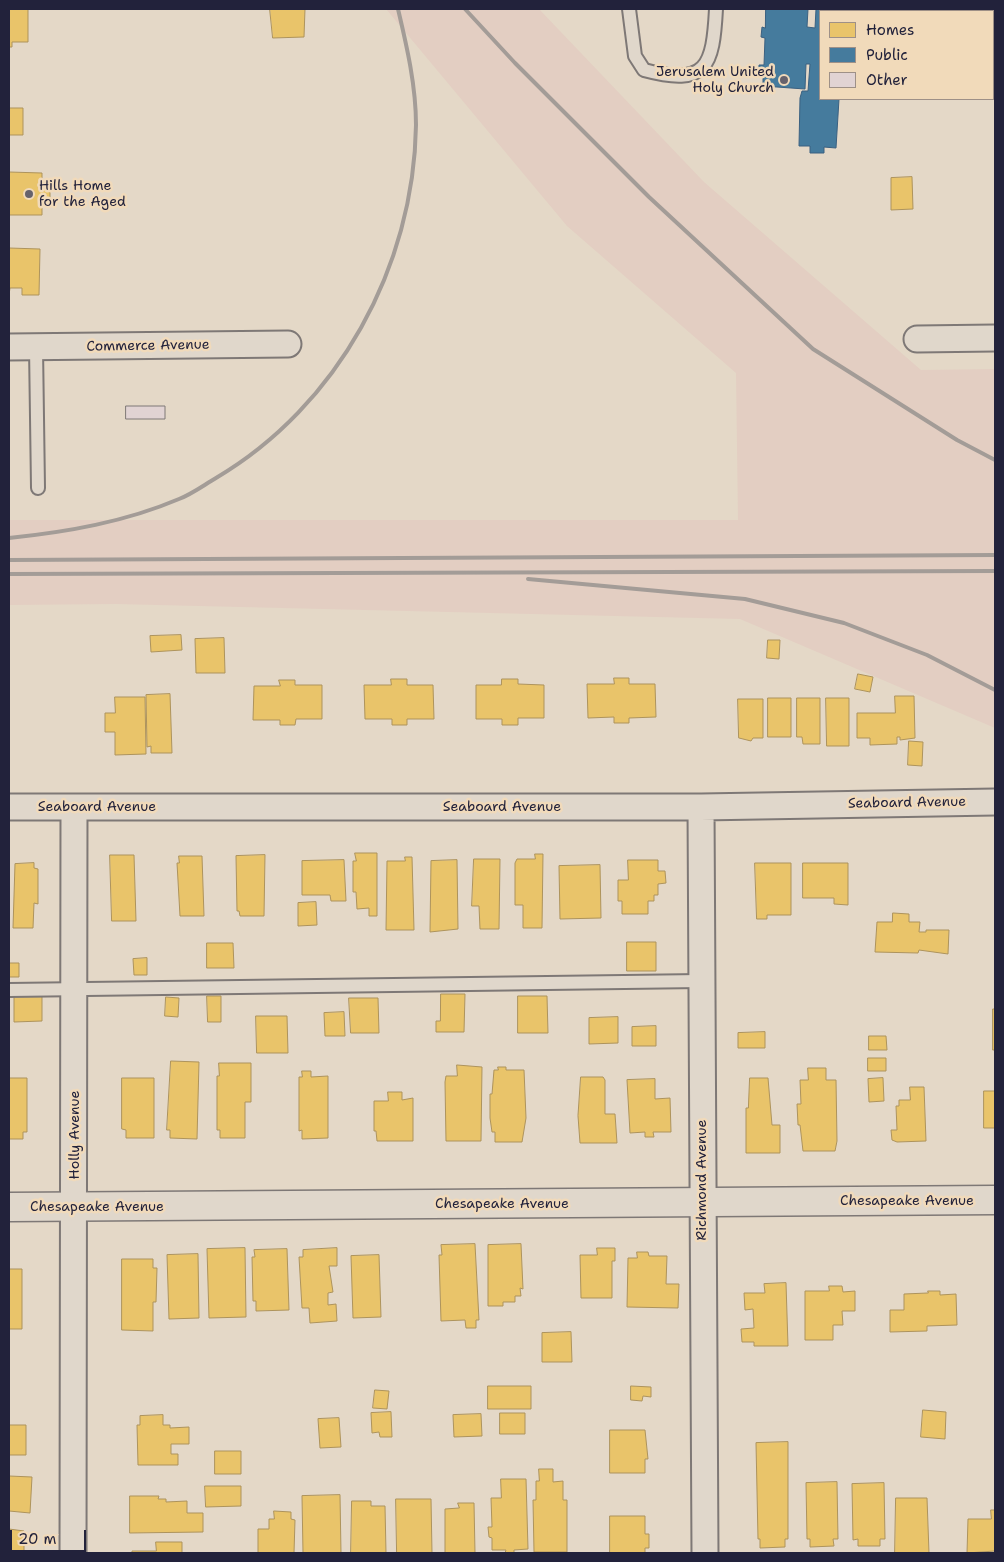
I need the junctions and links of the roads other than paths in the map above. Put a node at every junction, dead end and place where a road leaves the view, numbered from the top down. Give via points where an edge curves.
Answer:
1 (629, 9) edge
2 (716, 9) edge
3 (995, 338) edge
4 (917, 339) dead end
5 (288, 344) dead end
6 (9, 347) edge
7 (36, 347) junction
8 (38, 488) dead end
9 (995, 802) edge
10 (9, 806) edge
11 (74, 806) junction
12 (701, 806) junction
13 (701, 981) junction
14 (9, 990) edge
15 (74, 990) junction
16 (995, 1200) edge
17 (702, 1203) junction
18 (9, 1207) edge
19 (75, 1207) junction
20 (74, 1553) edge
21 (705, 1553) edge

1 - 2 lane via 635,56 644,70 669,76 698,72 709,60
3 - 4 street
5 - 7 street, Commerce Avenue
6 - 7 street, Commerce Avenue
7 - 8 lane
9 - 12 street, Seaboard Avenue
10 - 11 street, Seaboard Avenue
11 - 12 street, Seaboard Avenue
11 - 15 street, Holly Avenue
12 - 13 street, Richmond Avenue
13 - 15 lane
13 - 17 street, Richmond Avenue
14 - 15 lane
15 - 19 street, Holly Avenue
16 - 17 street, Chesapeake Avenue
17 - 19 street, Chesapeake Avenue
17 - 21 street, Richmond Avenue
18 - 19 street, Chesapeake Avenue
19 - 20 street, Holly Avenue

